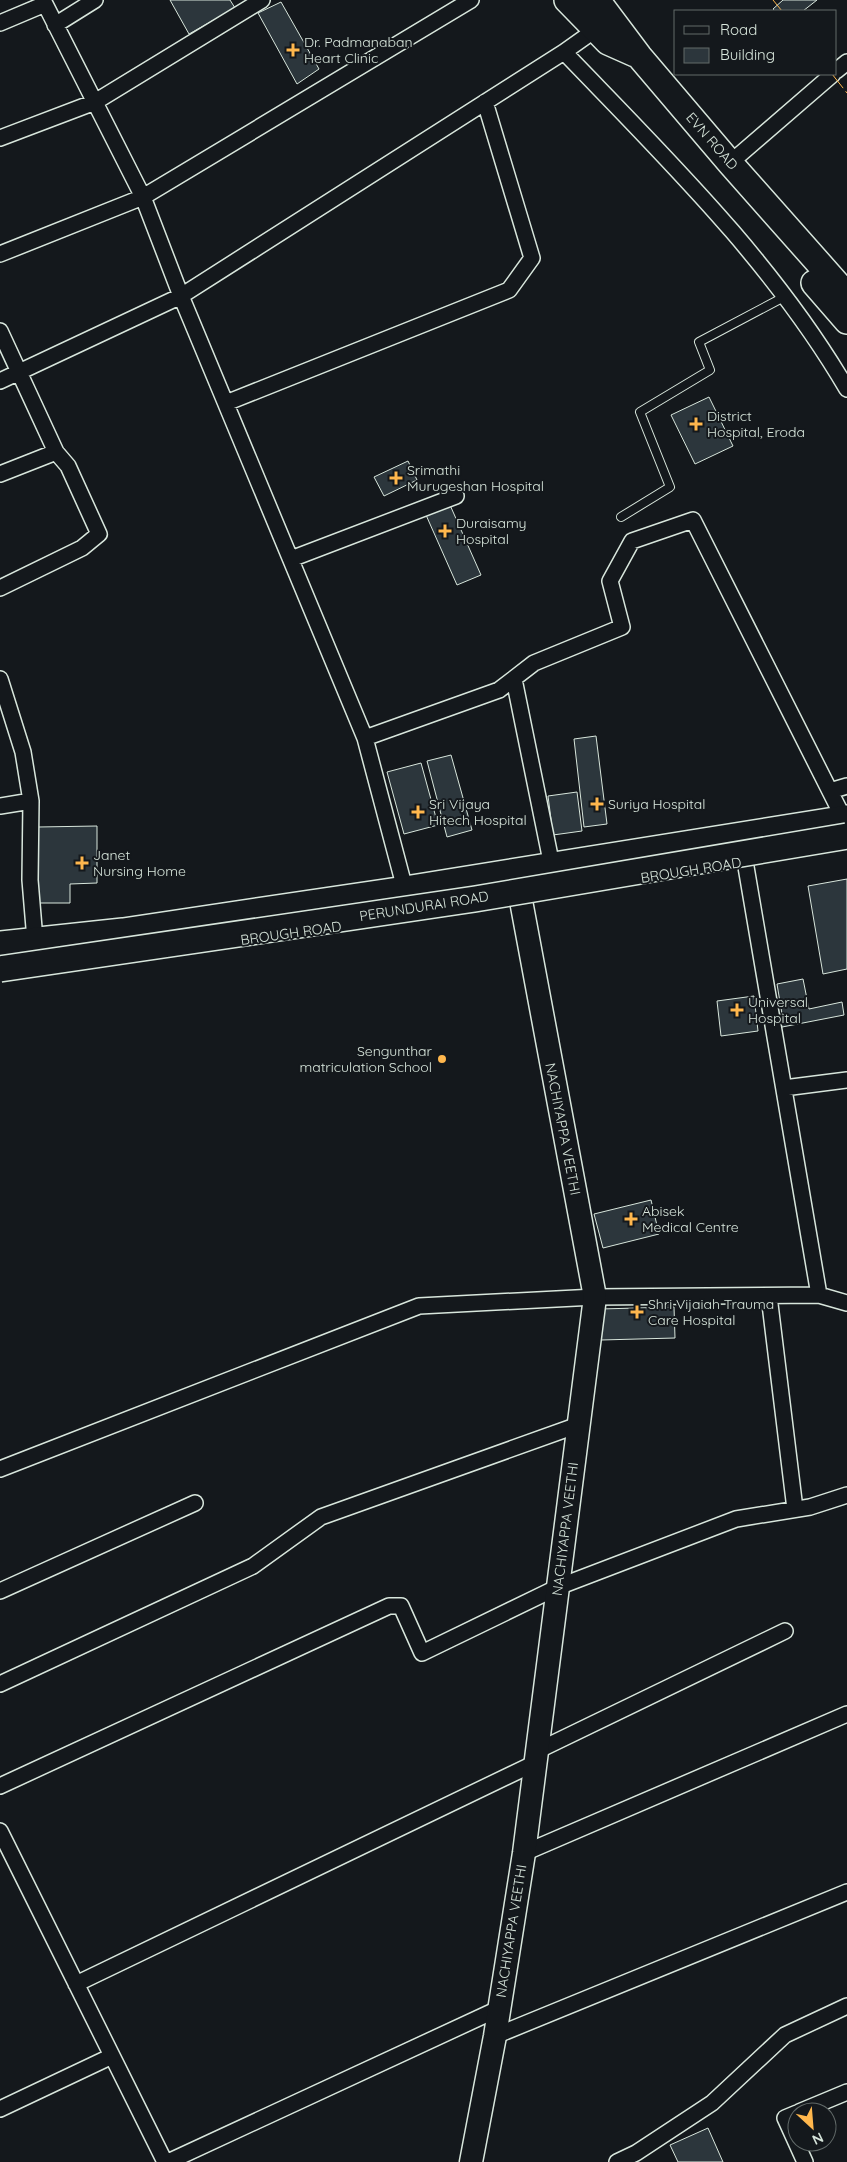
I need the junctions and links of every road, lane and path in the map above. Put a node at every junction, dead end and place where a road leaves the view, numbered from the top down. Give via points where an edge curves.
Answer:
1 (95, 0) edge
2 (262, 0) edge
3 (471, 0) edge
4 (567, 0) edge
5 (597, 0) edge
6 (44, 2) edge
7 (0, 23) edge
8 (55, 25) junction
9 (601, 36) junction
10 (564, 52) junction
11 (639, 56) junction
12 (847, 62) edge
13 (837, 70) edge
14 (832, 75) edge
15 (94, 102) junction
16 (485, 102) junction
17 (0, 138) edge
18 (730, 163) junction
19 (143, 197) junction
20 (0, 254) edge
21 (847, 295) edge
22 (181, 296) junction
23 (784, 296) junction
24 (847, 321) edge
25 (0, 331) edge
26 (19, 374) junction
27 (0, 381) edge
28 (847, 389) edge
29 (226, 404) junction
30 (56, 452) junction
31 (0, 474) edge
32 (456, 496) dead end
33 (621, 517) dead end
34 (291, 559) junction
35 (0, 588) edge
36 (0, 679) edge
37 (514, 679) junction
38 (2, 696) edge
39 (364, 738) junction
40 (847, 786) edge
41 (830, 791) junction
42 (31, 800) junction
43 (0, 806) edge
44 (846, 824) edge
45 (847, 844) edge
46 (744, 861) junction
47 (552, 866) junction
48 (515, 871) junction
49 (405, 889) junction
50 (520, 898) junction
51 (35, 940) junction
52 (0, 944) edge
53 (0, 955) edge
54 (0, 969) edge
55 (0, 974) edge
56 (847, 1080) edge
57 (784, 1088) junction
58 (819, 1295) junction
59 (769, 1296) junction
60 (595, 1297) junction
61 (847, 1303) edge
62 (578, 1425) junction
63 (0, 1469) edge
64 (847, 1495) edge
65 (195, 1503) dead end
66 (795, 1509) junction
67 (558, 1587) junction
68 (0, 1591) edge
69 (785, 1631) dead end
70 (0, 1684) edge
71 (847, 1714) edge
72 (536, 1757) junction
73 (0, 1786) edge
74 (0, 1830) edge
75 (524, 1853) junction
76 (847, 1892) edge
77 (76, 1984) junction
78 (847, 2006) edge
79 (498, 2009) junction
80 (495, 2036) junction
81 (112, 2056) junction
82 (847, 2092) edge
83 (822, 2102) edge
84 (0, 2109) edge
85 (164, 2162) edge
86 (168, 2162) edge
87 (471, 2162) edge
88 (617, 2162) edge

1 - 8 street
2 - 15 street
3 - 19 street
4 - 9 main road, EVN ROAD
5 - 11 main road
6 - 7 street
6 - 8 street
8 - 15 street
9 - 10 street
9 - 11 main road, EVN ROAD
9 - 24 main road
10 - 16 street
10 - 23 street via 732,230
11 - 18 main road, EVN ROAD
12 - 13 street
14 - 18 street
15 - 17 street
15 - 19 street
16 - 22 street
16 - 29 street via 532,258 510,290
18 - 21 main road, EVN ROAD
19 - 20 street
19 - 22 street
22 - 26 street
22 - 29 street
23 - 28 street via 821,344
23 - 33 lane via 698,342 710,370 640,412 670,487
25 - 26 street
26 - 27 street
26 - 30 street
29 - 34 street
30 - 31 street
30 - 35 street via 68,466 99,534 82,548
32 - 34 street
34 - 39 street
36 - 38 street
37 - 39 street via 499,690
37 - 41 street via 534,663 622,627 610,581 632,541 693,520
37 - 47 street
38 - 42 street via 23,752
39 - 49 street
40 - 41 street
41 - 44 street
42 - 43 street
42 - 51 street via 30,880
44 - 47 main road, BROUGH ROAD
44 - 53 main road, PERUNDURAI ROAD via 260,922
44 - 54 main road, PERUNDURAI ROAD, bridge via 475,899
45 - 46 main road, BROUGH ROAD
46 - 50 main road, BROUGH ROAD
46 - 57 street
47 - 48 main road, BROUGH ROAD
48 - 49 main road, BROUGH ROAD
48 - 50 street, NACHIYAPPA VEETHI
49 - 51 main road, BROUGH ROAD via 123,931
50 - 55 main road, BROUGH ROAD
50 - 60 street, NACHIYAPPA VEETHI
51 - 52 main road, BROUGH ROAD
56 - 57 street
57 - 58 street
58 - 59 street
58 - 61 street
59 - 60 street
59 - 66 street
60 - 62 street, NACHIYAPPA VEETHI
60 - 63 street via 419,1306
62 - 67 street, NACHIYAPPA VEETHI
62 - 70 street via 321,1517 253,1566
64 - 66 street
65 - 68 street
66 - 67 street via 736,1519
67 - 72 street, NACHIYAPPA VEETHI
67 - 73 street via 422,1653 401,1606 389,1606
69 - 72 street
71 - 75 street
72 - 75 street, NACHIYAPPA VEETHI
72 - 77 street
74 - 77 street
75 - 79 street, NACHIYAPPA VEETHI
76 - 80 street
77 - 81 street
78 - 88 street via 785,2035 712,2103
79 - 80 street, NACHIYAPPA VEETHI
79 - 86 street
80 - 87 street, NACHIYAPPA VEETHI
81 - 84 street
81 - 85 street
82 - 83 street

